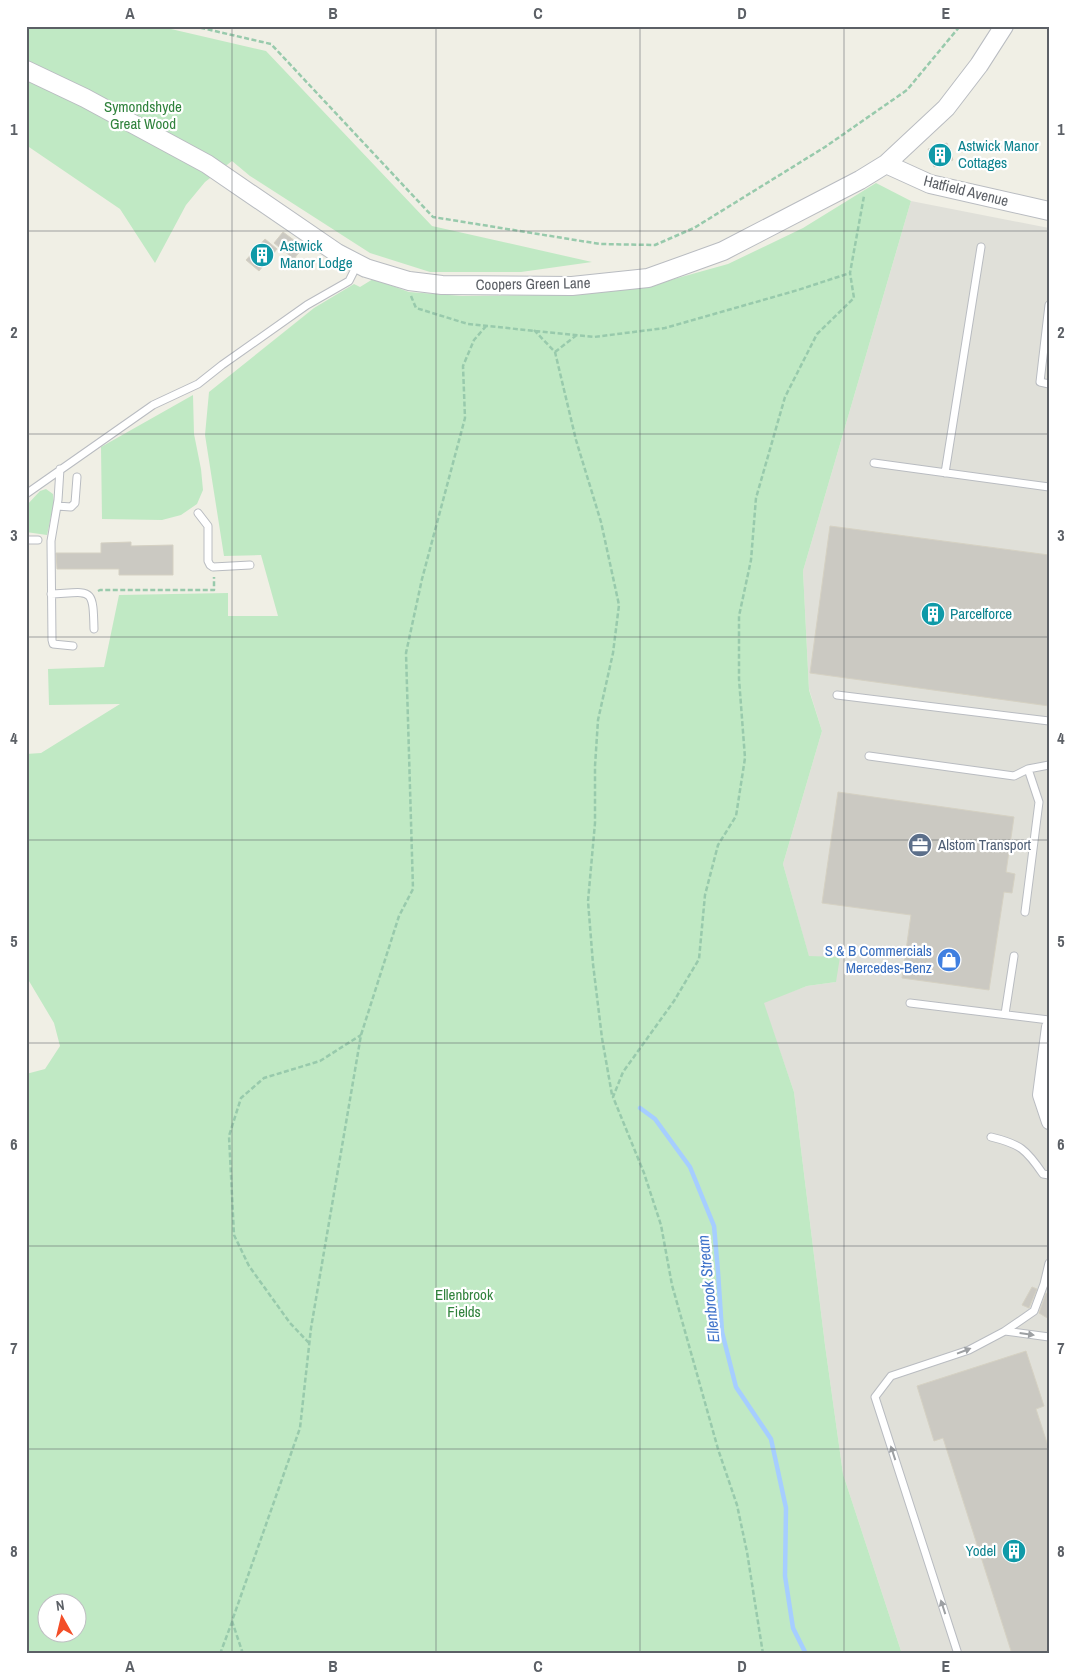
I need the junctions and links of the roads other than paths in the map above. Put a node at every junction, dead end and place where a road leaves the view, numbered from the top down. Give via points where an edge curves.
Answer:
1 (1004, 26) edge
2 (26, 70) edge
3 (886, 164) junction
4 (1049, 210) edge
5 (981, 247) dead end
6 (357, 264) junction
7 (1049, 306) edge
8 (1048, 310) edge
9 (1046, 345) edge
10 (1049, 384) edge
11 (874, 463) dead end
12 (60, 469) junction
13 (945, 473) junction
14 (77, 477) dead end
15 (1049, 487) edge
16 (26, 494) edge
17 (57, 506) junction
18 (198, 513) dead end
19 (26, 540) edge
20 (38, 540) dead end
21 (250, 566) dead end
22 (51, 594) junction
23 (94, 629) dead end
24 (73, 646) dead end
25 (837, 695) dead end
26 (1049, 722) edge
27 (869, 756) dead end
28 (1049, 765) edge
29 (1028, 768) junction
30 (1025, 912) dead end
31 (1014, 956) dead end
32 (910, 1003) dead end
33 (1005, 1014) junction
34 (1049, 1020) edge
35 (1049, 1027) edge
36 (1046, 1074) edge
37 (1049, 1122) edge
38 (991, 1137) dead end
39 (1049, 1175) edge
40 (1049, 1263) edge
41 (1005, 1331) junction
42 (1049, 1337) edge
43 (958, 1654) edge

1 - 3 street, Coopers Green Lane via 979,66 946,108
2 - 6 street, Coopers Green Lane via 86,98 207,164
3 - 4 street, Hatfield Avenue via 930,184
3 - 6 street, Coopers Green Lane via 723,251 648,278 572,286 442,285 408,281
5 - 13 lane
6 - 12 lane via 349,281 307,305 198,384 153,405
7 - 8 lane
8 - 9 lane
9 - 10 lane via 1040,382
11 - 13 lane
12 - 16 lane
12 - 17 lane
13 - 15 lane
14 - 17 lane via 75,503 71,507
17 - 22 lane via 51,541
18 - 21 lane via 208,526 210,565
19 - 20 lane
22 - 23 lane via 84,593 91,596
22 - 24 lane via 53,644
25 - 26 lane
27 - 29 lane via 1014,776
28 - 29 lane
29 - 30 lane via 1039,802
31 - 33 lane
32 - 33 lane
33 - 34 lane
35 - 36 street
36 - 37 street via 1040,1095
38 - 39 lane via 1011,1142 1030,1154 1043,1174
40 - 41 lane via 1034,1311
41 -> 42 lane
43 -> 41 lane via 875,1397 891,1376 969,1350

